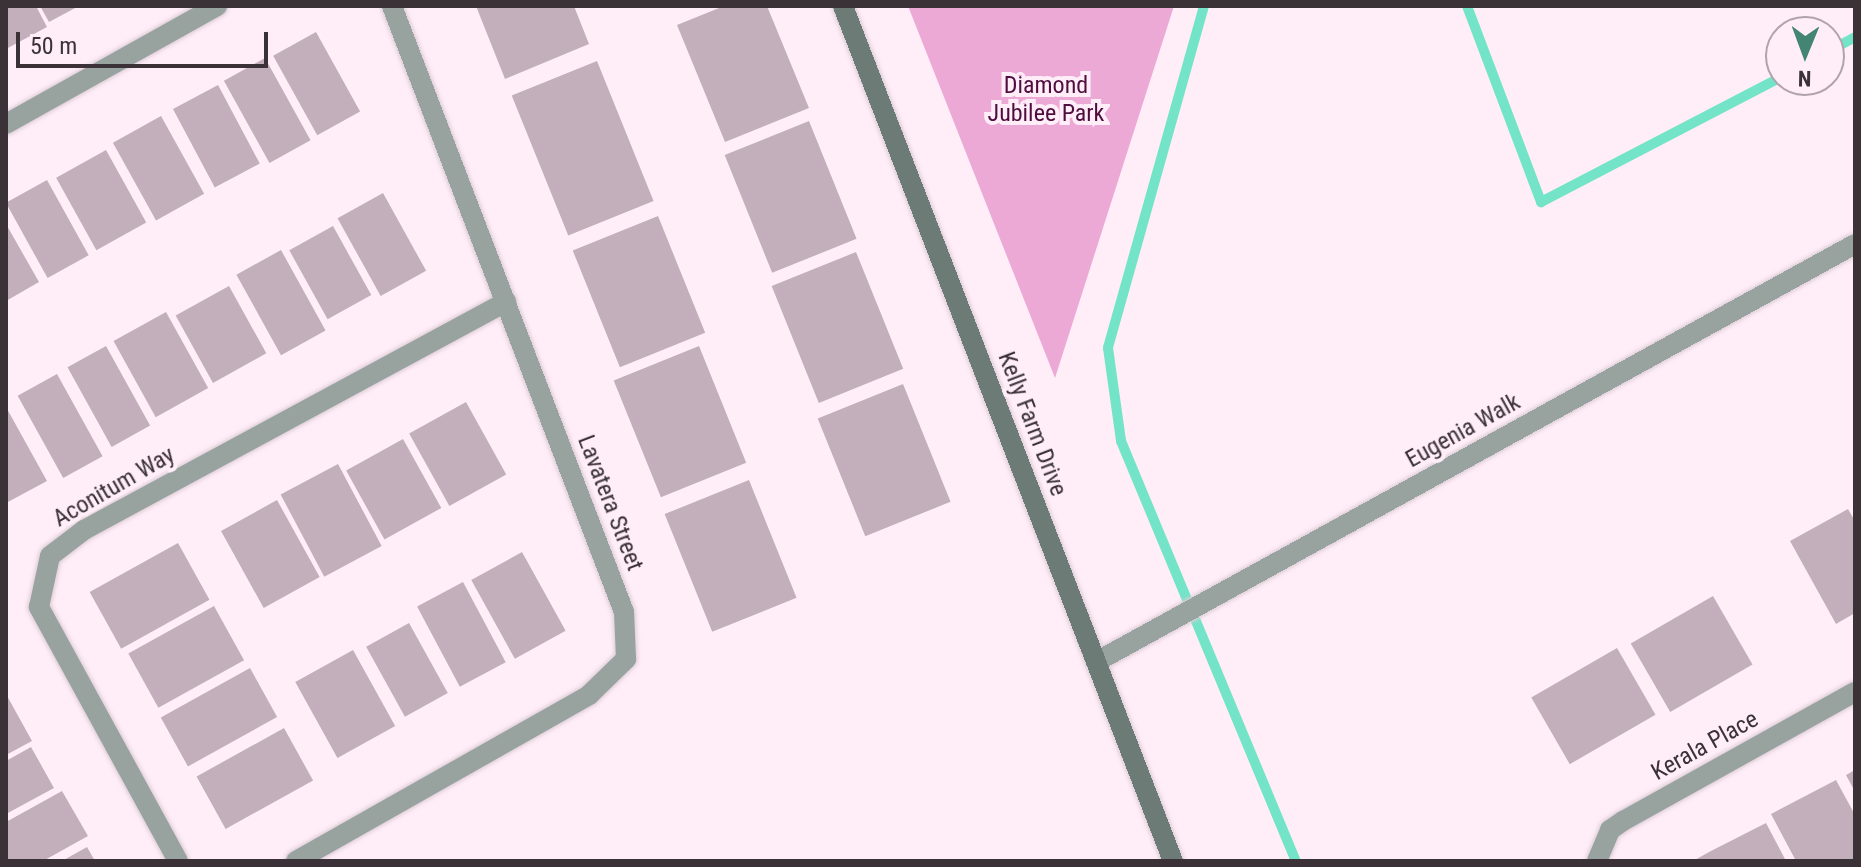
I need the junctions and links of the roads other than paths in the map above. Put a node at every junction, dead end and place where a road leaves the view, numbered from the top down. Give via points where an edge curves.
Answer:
1 (217, 6) edge
2 (392, 6) edge
3 (843, 6) edge
4 (6, 124) edge
5 (1855, 244) edge
6 (506, 302) junction
7 (1096, 662) junction
8 (1855, 692) edge
9 (178, 861) edge
10 (296, 861) edge
11 (1173, 861) edge
12 (1597, 861) edge

1 - 4 street
2 - 6 street, Lavatera Street
3 - 7 street, Kelly Farm Drive
5 - 7 street, Eugenia Walk
6 - 9 street, Aconitum Way via 84,530 50,556 39,607
6 - 10 street, Lavatera Street via 624,612 626,659 589,695
7 - 11 street, Kelly Farm Drive
8 - 12 street, Kerala Place via 1623,821 1610,830

